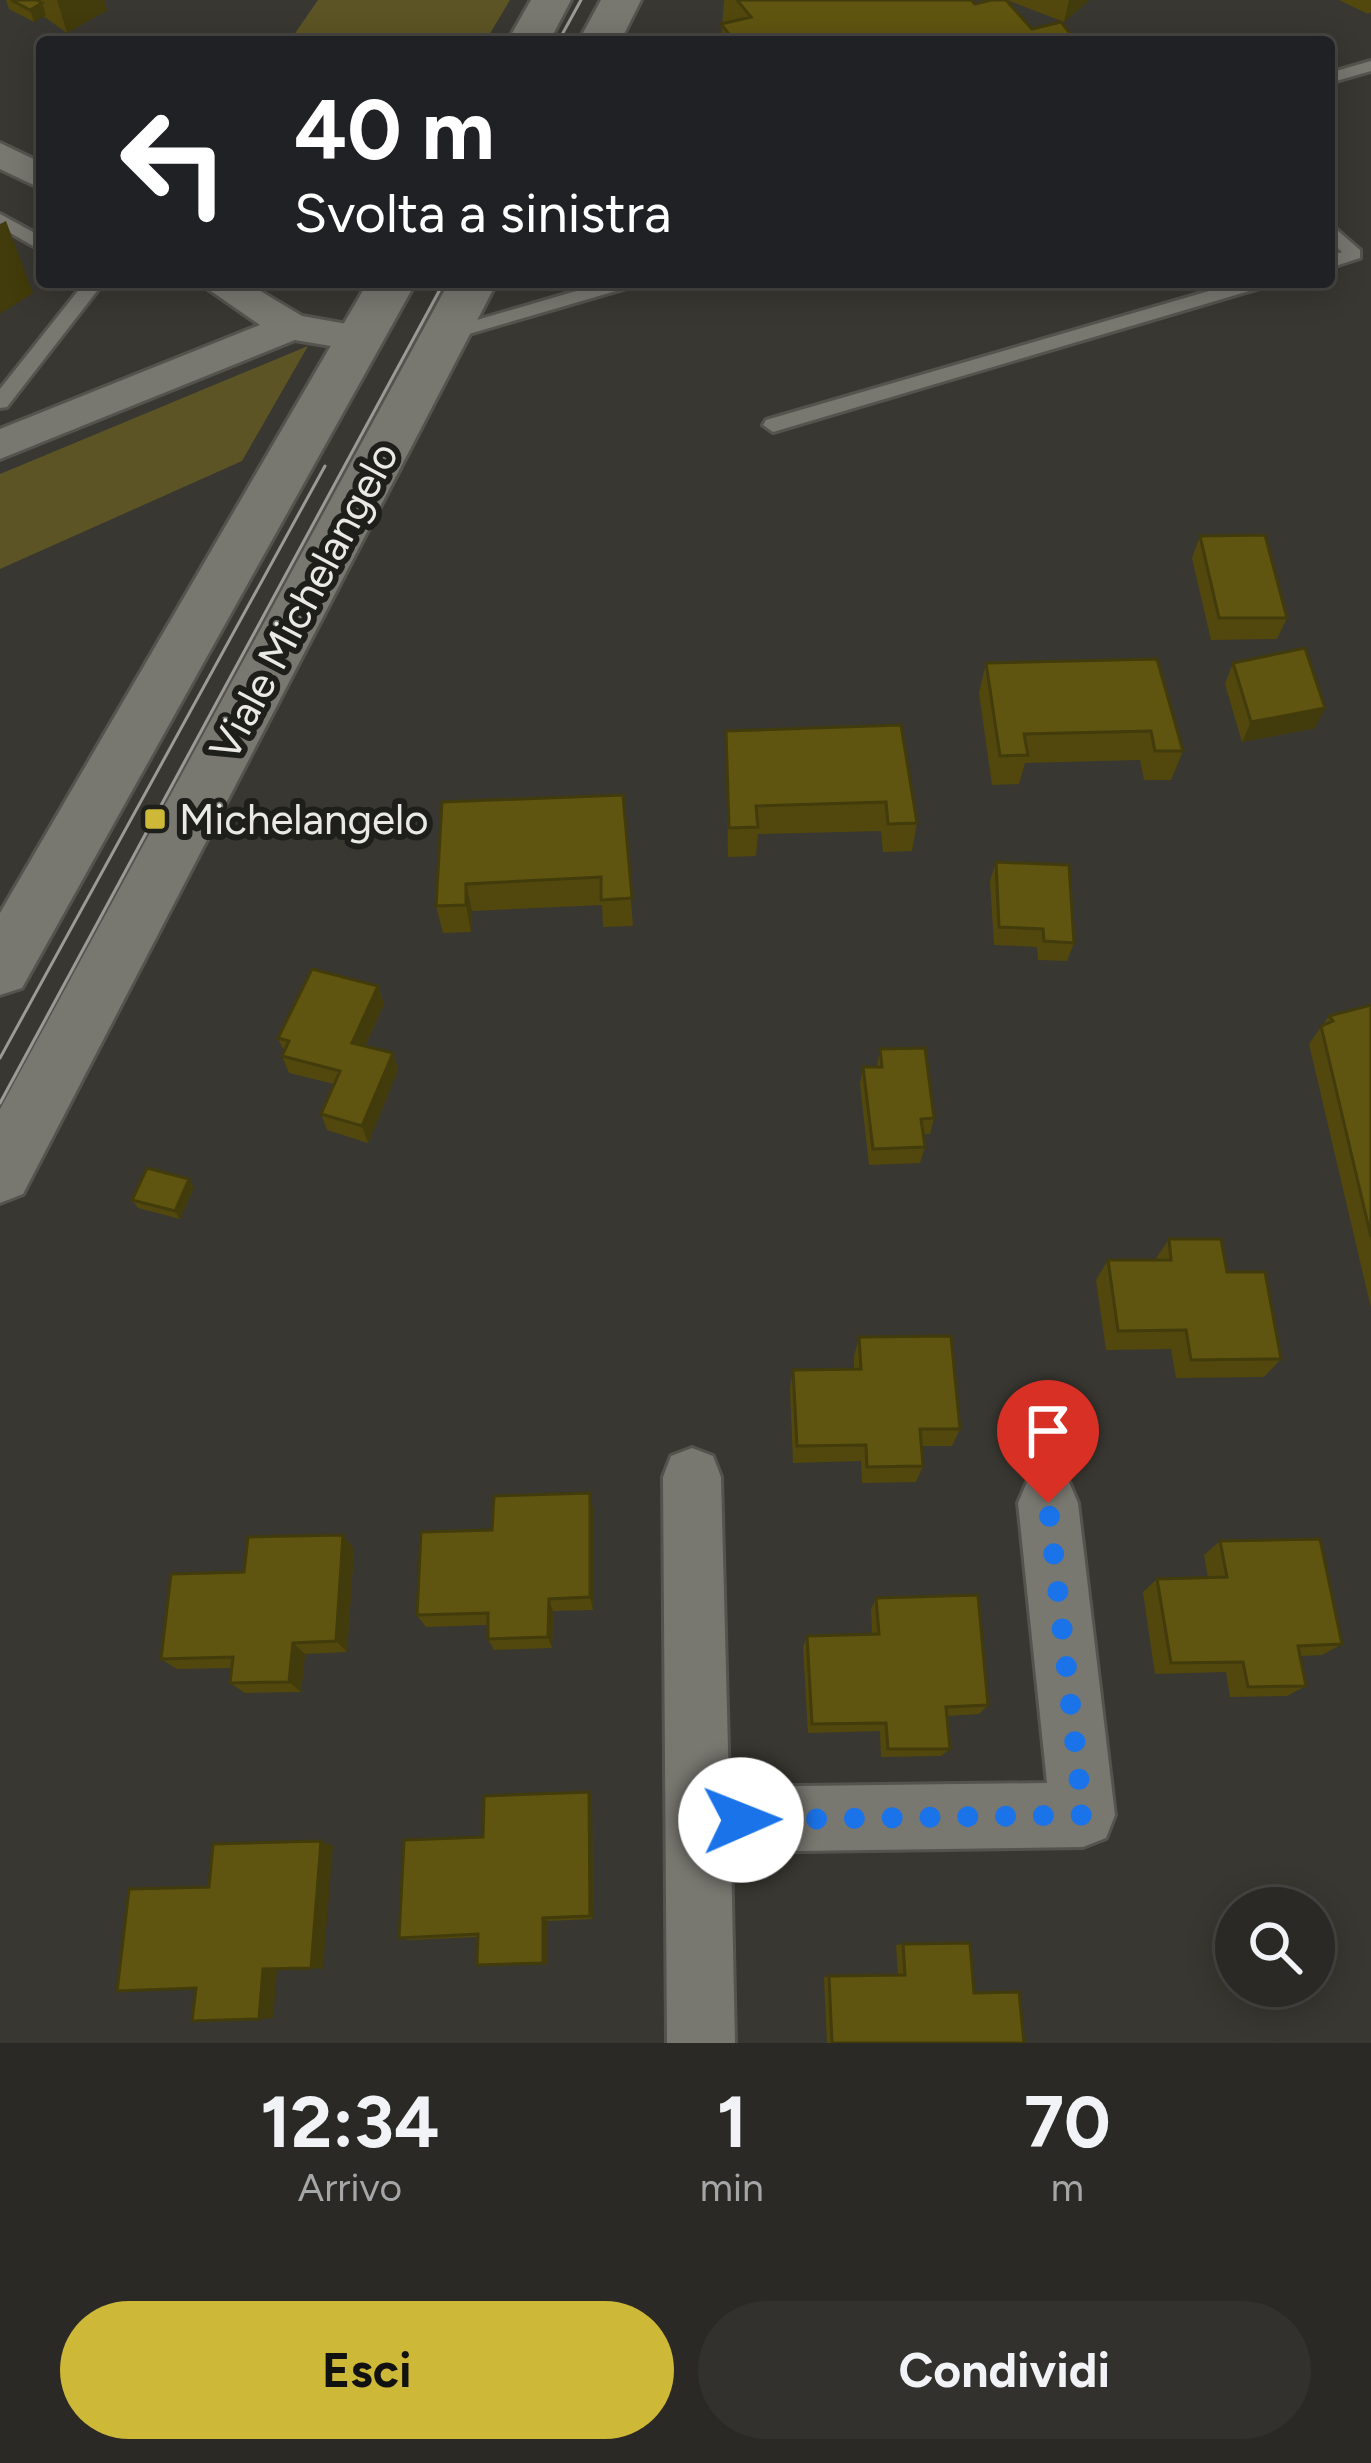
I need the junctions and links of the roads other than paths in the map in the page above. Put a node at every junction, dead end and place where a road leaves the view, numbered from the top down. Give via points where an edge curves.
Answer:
1 (551, 0) edge
2 (621, 0) edge
3 (530, 36) edge
4 (602, 36) edge
5 (1371, 66) edge
6 (1335, 76) edge
7 (0, 154) edge
8 (36, 175) edge
9 (0, 219) edge
10 (1335, 235) edge
11 (36, 241) edge
12 (1335, 260) edge
13 (90, 288) edge
14 (227, 288) edge
15 (389, 288) edge
16 (469, 288) edge
17 (606, 288) edge
18 (1240, 288) edge
19 (292, 327) junction
20 (445, 335) junction
21 (361, 338) junction
22 (0, 401) edge
23 (772, 425) dead end
24 (0, 445) edge
25 (0, 969) edge
26 (0, 1173) edge
27 (692, 1477) dead end
28 (1048, 1503) dead end
29 (698, 1820) junction
30 (701, 2043) edge

1 - 3 street
2 - 4 street
5 - 6 lane
7 - 8 street
9 - 11 lane
10 - 12 lane via 1354,254
13 - 22 lane
14 - 19 street
15 - 21 street, Viale Michelangelo
16 - 20 street, Viale Michelangelo
17 - 20 lane
18 - 23 lane
19 - 21 street
19 - 24 street
20 - 26 street, Viale Michelangelo
21 - 25 street, Viale Michelangelo
27 - 29 street
28 - 29 street via 1083,1815
29 - 30 street

